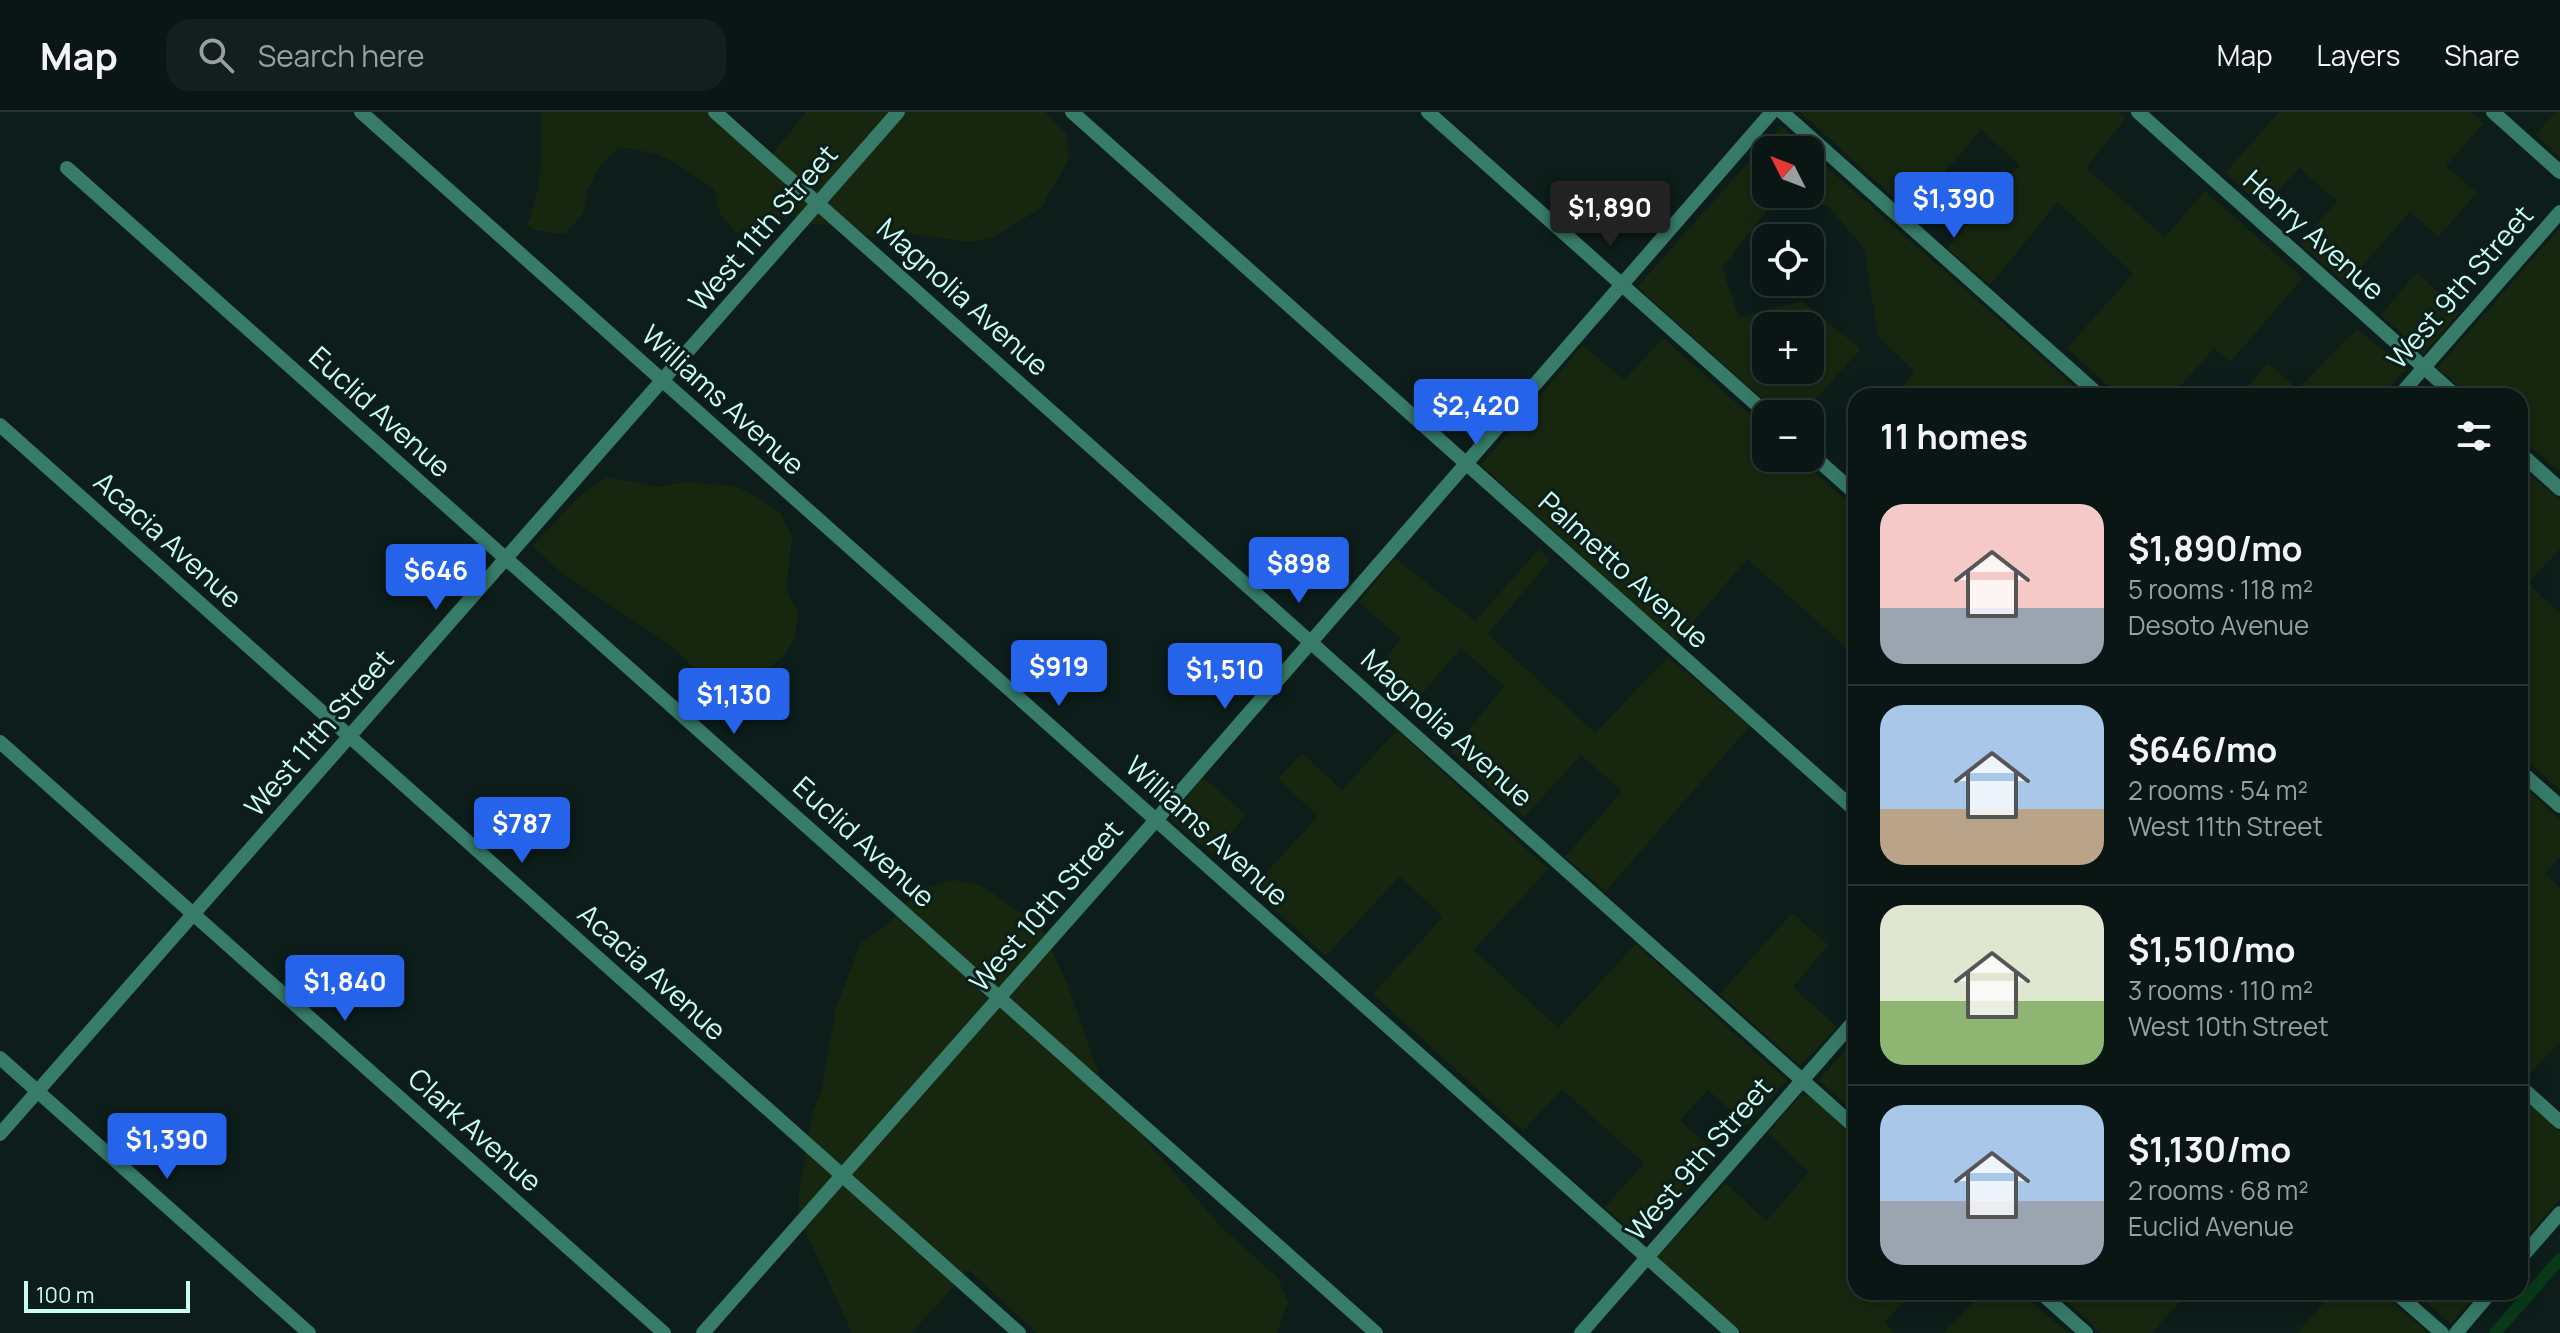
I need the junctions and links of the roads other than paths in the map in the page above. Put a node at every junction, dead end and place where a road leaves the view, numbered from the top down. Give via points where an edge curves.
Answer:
1 (361, 112) edge
2 (715, 112) edge
3 (898, 112) edge
4 (1072, 112) edge
5 (1428, 112) edge
6 (1772, 112) edge
7 (1782, 112) edge
8 (2138, 112) edge
9 (2493, 112) edge
10 (67, 168) dead end
11 (2560, 172) edge
12 (819, 203) junction
13 (2560, 212) edge
14 (1622, 285) junction
15 (2424, 368) junction
16 (663, 382) junction
17 (2091, 388) edge
18 (2406, 388) edge
19 (2447, 388) edge
20 (1752, 401) edge
21 (0, 425) edge
22 (2528, 460) edge
23 (1466, 463) junction
24 (1824, 465) edge
25 (1848, 487) edge
26 (2560, 489) edge
27 (507, 559) junction
28 (1311, 642) junction
29 (350, 737) junction
30 (0, 742) edge
31 (2528, 778) edge
32 (1848, 804) edge
33 (2560, 806) edge
34 (1156, 820) junction
35 (194, 914) junction
36 (1000, 997) junction
37 (1848, 1028) edge
38 (0, 1058) edge
39 (1802, 1080) junction
40 (38, 1092) junction
41 (2528, 1093) edge
42 (1848, 1121) edge
43 (2560, 1122) edge
44 (0, 1134) edge
45 (842, 1175) junction
46 (2560, 1213) edge
47 (2528, 1250) edge
48 (1648, 1258) junction
49 (2049, 1300) edge
50 (2404, 1300) edge
51 (2484, 1300) edge
52 (309, 1333) edge
53 (664, 1333) edge
54 (703, 1333) edge
55 (1019, 1333) edge
56 (1376, 1333) edge
57 (1581, 1333) edge
58 (1732, 1333) edge
59 (2086, 1333) edge
60 (2442, 1333) edge
61 (2456, 1333) edge

1 - 16 street, Williams Avenue
2 - 12 street, Magnolia Avenue
3 - 12 street, West 11th Street
4 - 23 street, Palmetto Avenue
5 - 14 street
6 - 14 street, West 10th Street
7 - 17 street
8 - 15 street, Henry Avenue
9 - 11 street
10 - 27 street, Euclid Avenue
12 - 16 street, West 11th Street
12 - 28 street, Magnolia Avenue
13 - 15 street, West 9th Street
14 - 20 street
14 - 23 street, West 10th Street
15 - 18 street, West 9th Street
15 - 19 street, Henry Avenue
16 - 27 street, West 11th Street
16 - 34 street, Williams Avenue
21 - 29 street, Acacia Avenue
22 - 26 street
23 - 28 street, West 10th Street
23 - 32 street, Palmetto Avenue
24 - 25 street
27 - 29 street, West 11th Street
27 - 36 street, Euclid Avenue
28 - 34 street, West 10th Street
28 - 39 street, Magnolia Avenue
29 - 35 street, West 11th Street
29 - 45 street, Acacia Avenue
30 - 35 street, Clark Avenue
31 - 33 street
34 - 36 street, West 10th Street
34 - 48 street, Williams Avenue
35 - 40 street, West 11th Street
35 - 53 street, Clark Avenue
36 - 45 street, West 10th Street
36 - 56 street, Euclid Avenue
37 - 39 street, West 9th Street
38 - 40 street
39 - 42 street, Magnolia Avenue
39 - 48 street, West 9th Street
40 - 44 street, West 11th Street
40 - 52 street
41 - 43 street
45 - 54 street, West 10th Street
45 - 55 street, Acacia Avenue
46 - 47 street
48 - 57 street, West 9th Street
48 - 58 street, Williams Avenue
49 - 59 street
50 - 60 street
51 - 61 street

